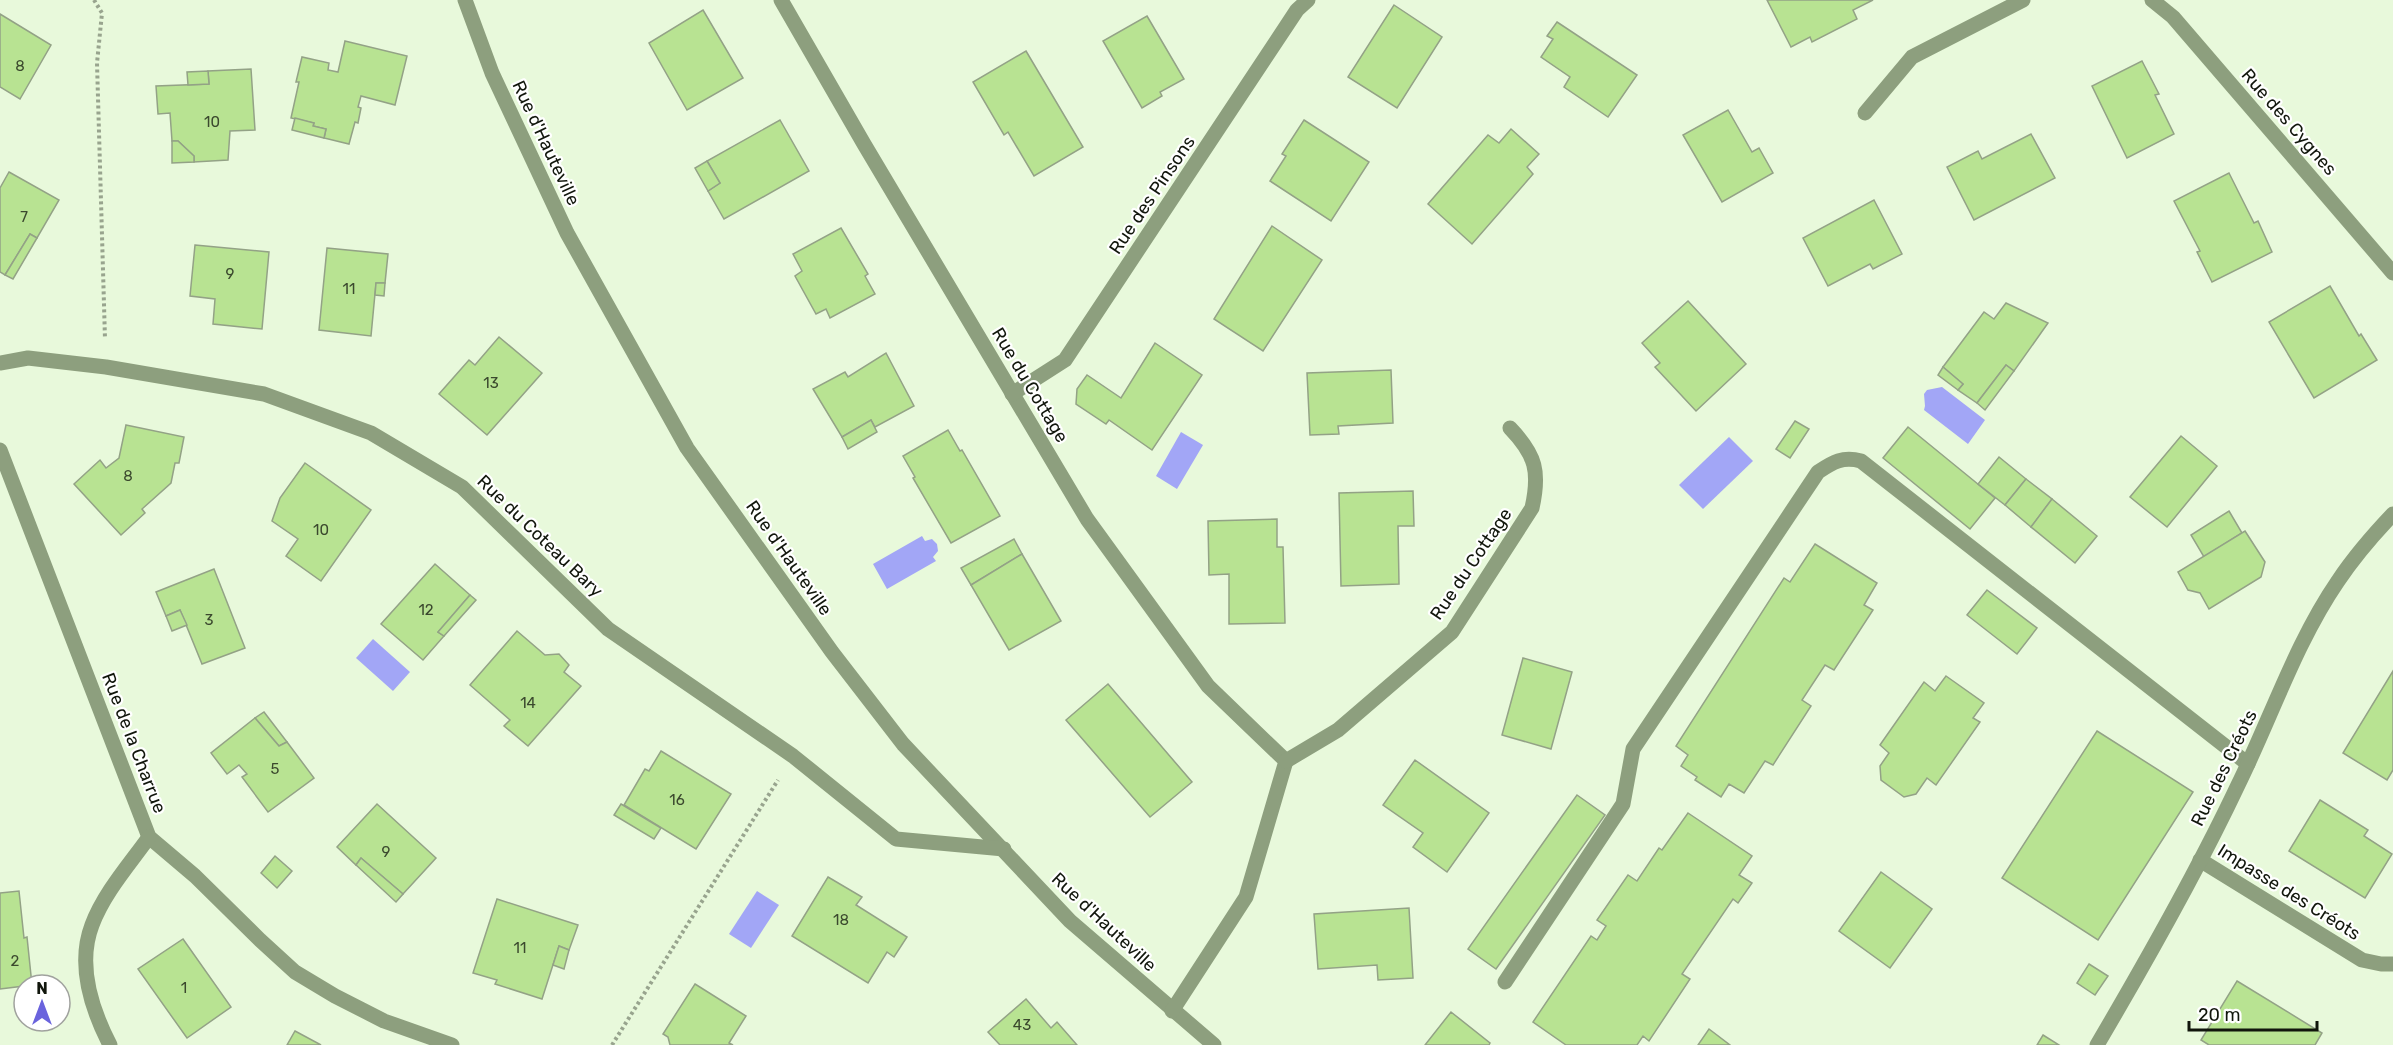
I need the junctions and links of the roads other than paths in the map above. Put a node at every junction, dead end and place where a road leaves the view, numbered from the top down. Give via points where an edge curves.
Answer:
1 (465, 0) edge
2 (781, 0) edge
3 (2024, 0) edge
4 (2152, 0) edge
5 (1297, 3) edge
6 (1864, 113) dead end
7 (2393, 273) edge
8 (0, 363) edge
9 (1012, 394) junction
10 (1510, 428) dead end
11 (0, 450) edge
12 (2393, 514) edge
13 (1286, 760) junction
14 (2248, 764) junction
15 (149, 837) junction
16 (1004, 849) junction
17 (2200, 860) junction
18 (2393, 964) edge
19 (1505, 982) dead end
20 (1172, 1011) junction
21 (110, 1045) edge
22 (452, 1045) edge
23 (1214, 1045) edge
24 (2097, 1045) edge

1 - 16 street, Rue d'Hauteville via 492,73 567,233 687,448 832,652 903,744
2 - 9 street, Rue du Cottage
3 - 6 street via 1911,57
4 - 7 street, Rue des Cygnes via 2173,17
5 - 9 street, Rue des Pinsons via 1065,360
8 - 16 street, Rue du Coteau Bary via 28,358 264,394 371,433 462,487 608,628 792,756 896,839
9 - 13 street, Rue du Cottage via 1087,519 1208,686
10 - 13 street, Rue du Cottage via 1535,464 1537,485 1532,508 1452,632 1338,730
11 - 15 street, Rue de la Charrue
12 - 14 street, Rue des Créots via 2337,581
13 - 20 street via 1246,897
14 - 17 street, Rue des Créots
14 - 19 street via 1861,461 1848,457 1833,461 1818,472 1633,749 1623,804
15 - 21 street via 104,900 91,927 86,957 91,996
15 - 22 street, Rue de la Charrue via 295,972 384,1021
16 - 20 street, Rue d'Hauteville via 1070,921
17 - 18 street, Impasse des Créots via 2362,960
17 - 24 street, Rue des Créots via 2160,940
20 - 23 street, Rue d'Hauteville

